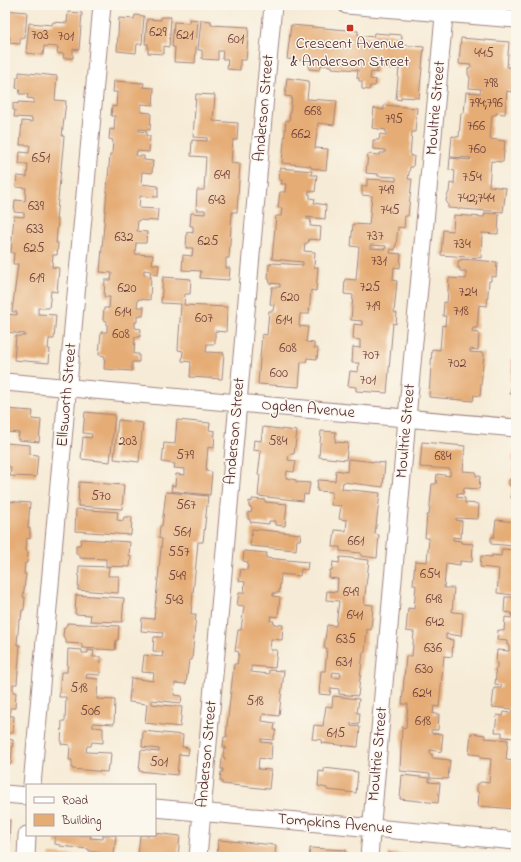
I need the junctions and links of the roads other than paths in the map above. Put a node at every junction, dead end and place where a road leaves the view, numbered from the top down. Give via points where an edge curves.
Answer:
1 (102, 5) edge
2 (273, 5) edge
3 (347, 5) edge
4 (445, 9) edge
5 (516, 19) edge
6 (5, 382) edge
7 (67, 387) junction
8 (237, 403) junction
9 (407, 418) junction
10 (516, 428) edge
11 (32, 784) edge
12 (5, 794) edge
13 (26, 796) edge
14 (156, 808) edge
15 (202, 812) junction
16 (372, 828) junction
17 (27, 836) edge
18 (516, 841) edge
19 (26, 857) edge
20 (198, 857) edge
21 (369, 857) edge

1 - 7 street, Ellsworth Street
2 - 8 street, Anderson Street
3 - 4 street
4 - 5 street
4 - 9 street, Moultrie Street
6 - 7 street, Ogden Avenue
7 - 8 street, Ogden Avenue
7 - 11 street, Ellsworth Street
8 - 9 street, Ogden Avenue
8 - 15 street, Anderson Street
9 - 10 street, Ogden Avenue
9 - 16 street, Moultrie Street
12 - 13 street
14 - 15 street, Tompkins Avenue
15 - 16 street, Tompkins Avenue
15 - 20 street, Anderson Street
16 - 18 street, Tompkins Avenue
16 - 21 street, Moultrie Street
17 - 19 street

